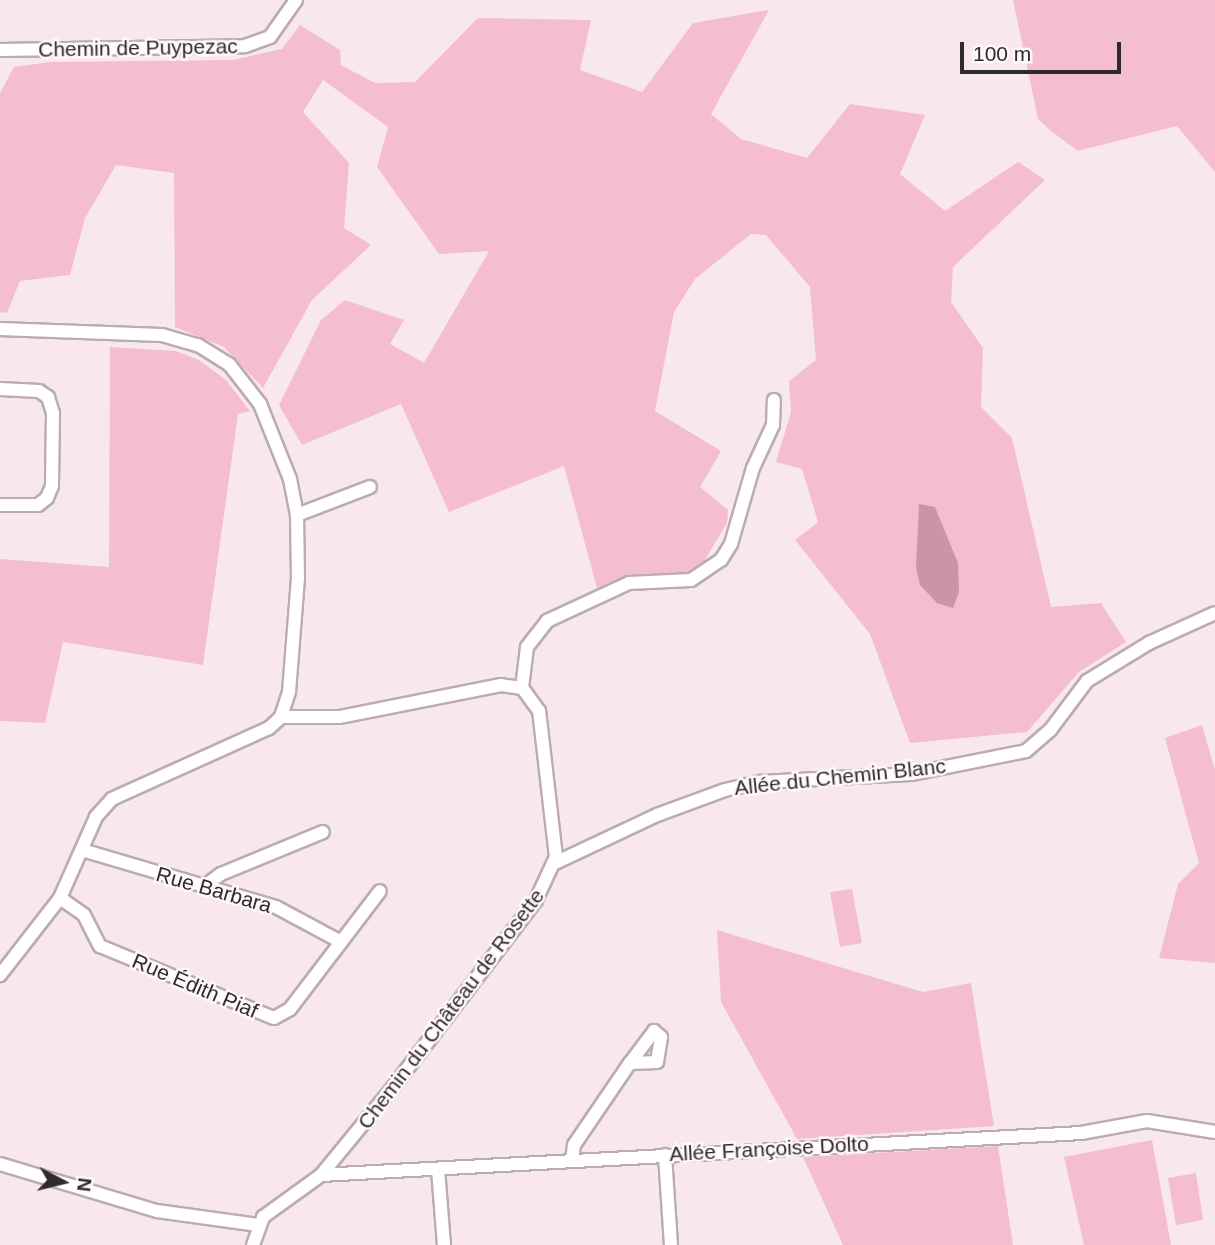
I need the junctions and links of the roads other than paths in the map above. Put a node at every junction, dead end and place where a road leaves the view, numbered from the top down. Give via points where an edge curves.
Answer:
1 (296, 0) edge
2 (0, 50) edge
3 (0, 329) edge
4 (0, 389) edge
5 (774, 400) dead end
6 (370, 487) dead end
7 (0, 505) edge
8 (297, 515) junction
9 (1215, 613) edge
10 (522, 688) junction
11 (281, 717) junction
12 (323, 832) dead end
13 (82, 850) junction
14 (555, 863) junction
15 (203, 887) junction
16 (380, 891) dead end
17 (60, 898) junction
18 (341, 942) junction
19 (0, 975) edge
20 (630, 1063) dead end
21 (1215, 1132) edge
22 (666, 1155) junction
23 (572, 1161) junction
24 (0, 1164) edge
25 (438, 1169) junction
26 (321, 1175) junction
27 (258, 1225) junction
28 (253, 1245) edge
29 (444, 1245) edge
30 (671, 1245) edge

1 - 2 street, Chemin de Puypezac via 270,37 245,46
3 - 8 street via 162,335 198,345 229,364 260,404 290,479
4 - 7 street via 39,391 48,397 53,413 52,486 47,498 38,505
5 - 10 street via 773,425 753,468 731,544 721,560 691,580 629,583 547,621 527,647
6 - 8 street
8 - 11 street via 289,692
9 - 14 street, Allée du Chemin Blanc via 1149,643 1087,681 1052,729 1026,751 911,774 761,782 725,790 657,815
10 - 11 street via 501,685 339,717
10 - 14 street, Chemin du Château de Rosette via 539,711 556,835
11 - 13 street via 269,728 112,799 96,817
12 - 15 street via 221,874
13 - 15 street, Rue Barbara
13 - 17 street
14 - 26 street, Chemin du Château de Rosette via 507,939
15 - 18 street, Rue Barbara via 275,907
16 - 18 street, Rue Édith Piaf
17 - 18 street, Rue Édith Piaf via 84,915 100,946 274,1018 290,1009
17 - 19 street
20 - 23 street via 574,1145
21 - 22 street, Allée Françoise Dolto via 1147,1121 1081,1133
22 - 23 street, Allée Françoise Dolto
22 - 30 street
23 - 25 street, Allée Françoise Dolto
24 - 27 street via 158,1211
25 - 26 street, Allée Françoise Dolto
25 - 29 street
26 - 27 street, Chemin du Château de Rosette
27 - 28 street

